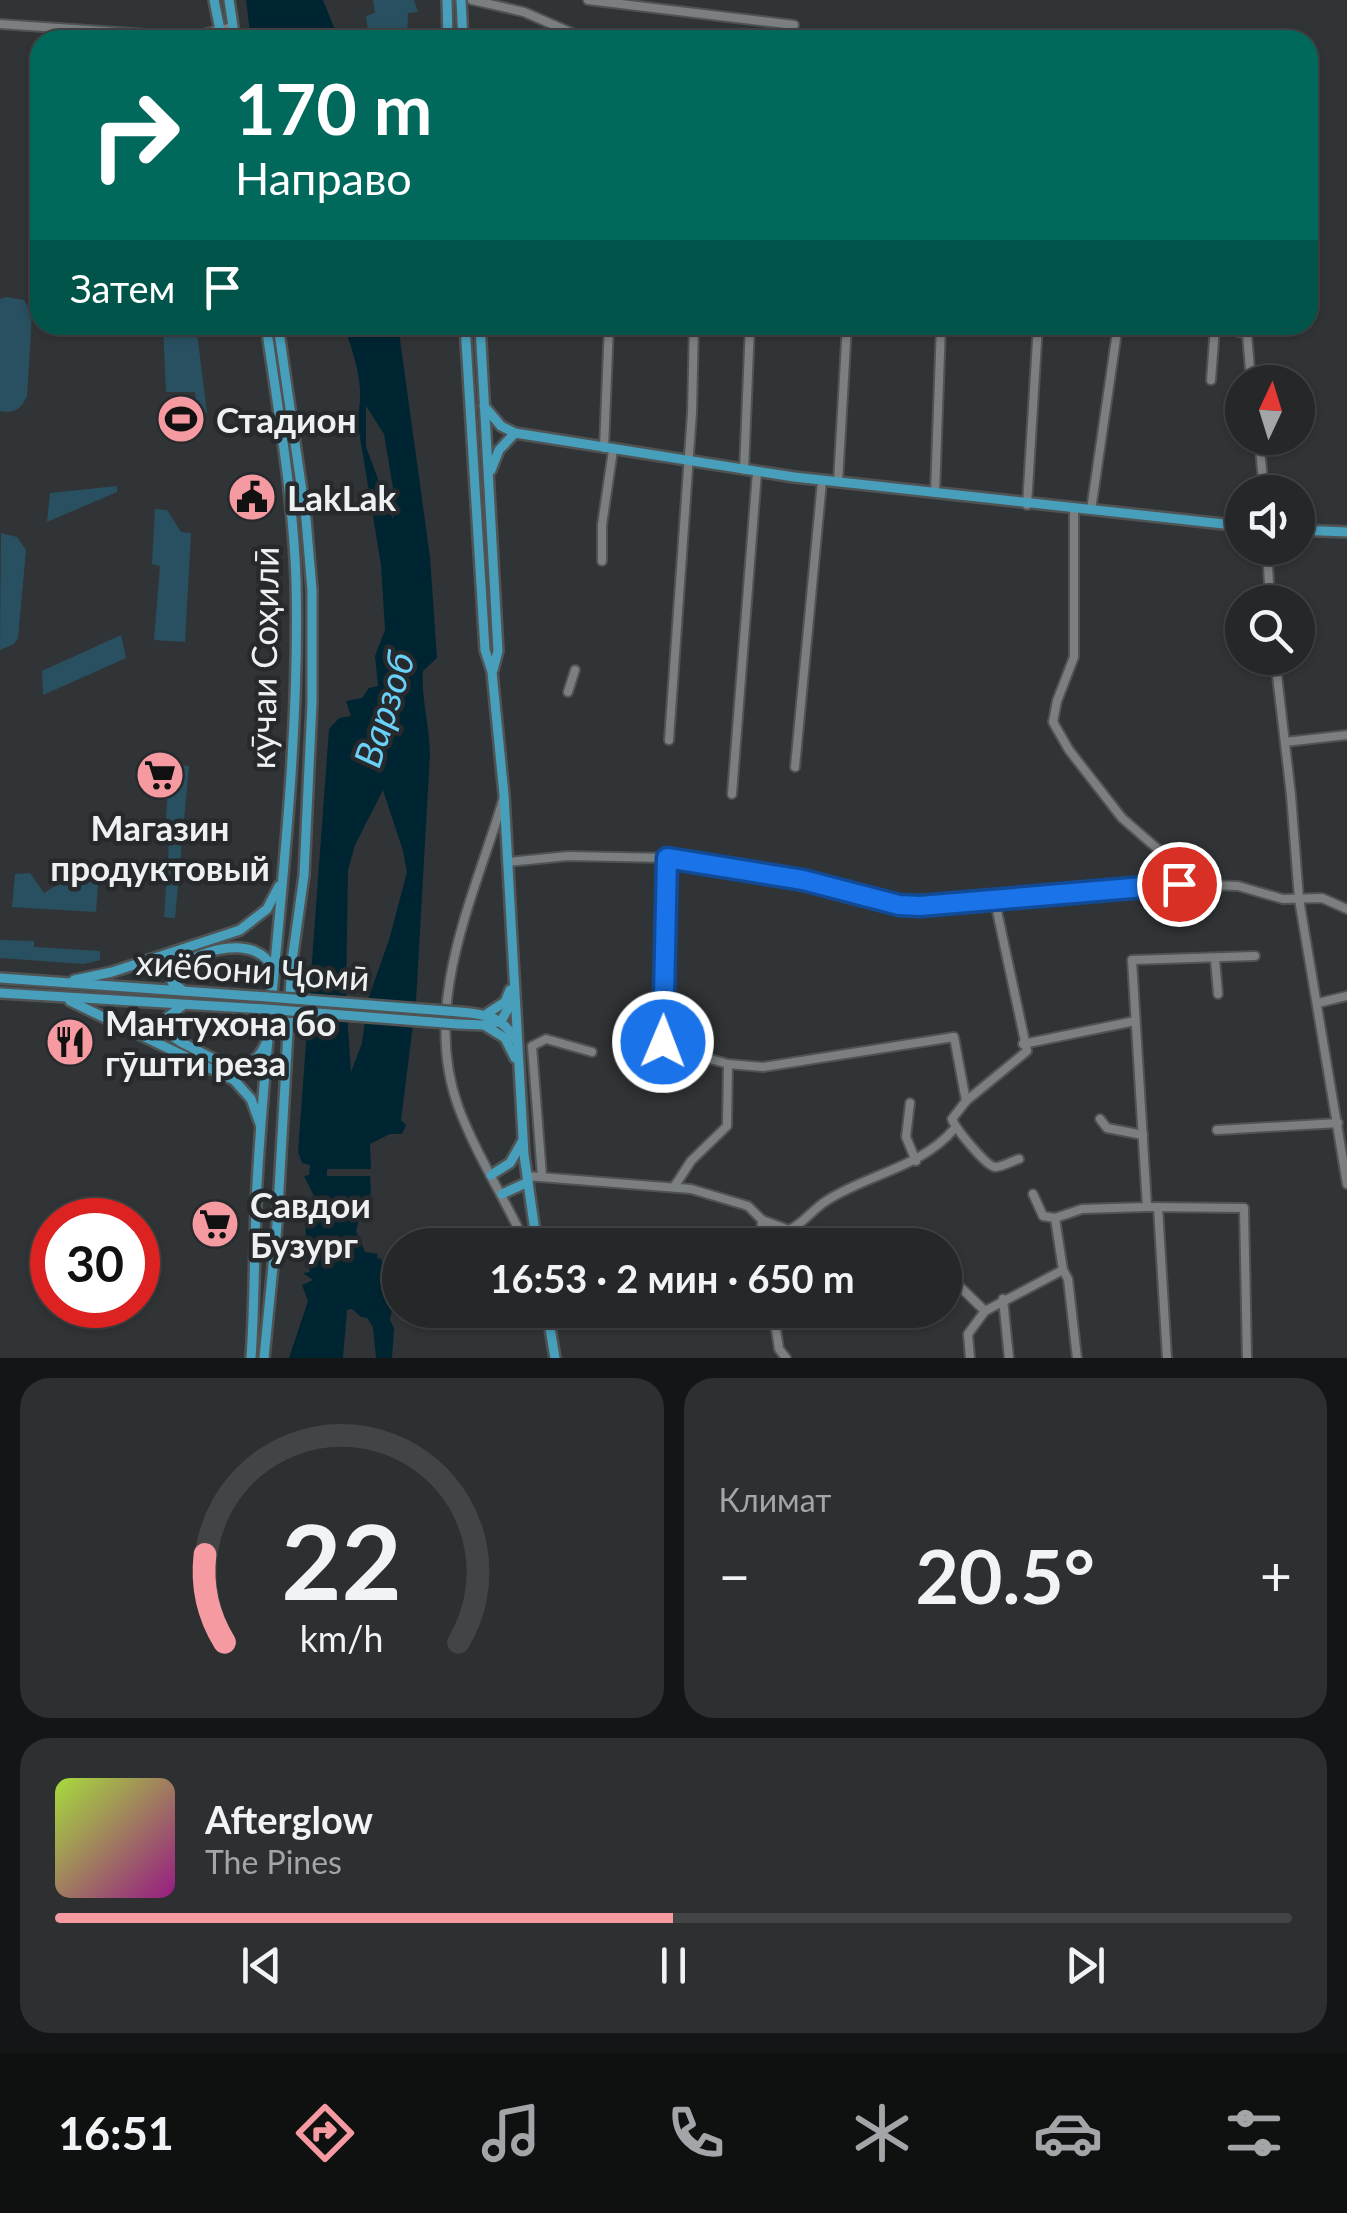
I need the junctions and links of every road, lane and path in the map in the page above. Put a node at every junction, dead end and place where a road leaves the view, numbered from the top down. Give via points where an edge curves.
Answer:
1 (214, 0) edge
2 (229, 0) edge
3 (447, 0) edge
4 (461, 0) edge
5 (472, 0) edge
6 (588, 0) edge
7 (0, 24) edge
8 (554, 25) junction
9 (794, 26) dead end
10 (233, 27) junction
11 (88, 30) edge
12 (220, 30) edge
13 (229, 30) edge
14 (233, 30) edge
15 (448, 30) edge
16 (462, 30) edge
17 (554, 30) edge
18 (565, 30) edge
19 (267, 335) edge
20 (279, 335) edge
21 (466, 335) edge
22 (480, 335) edge
23 (609, 335) edge
24 (694, 335) edge
25 (750, 335) edge
26 (846, 335) edge
27 (941, 335) edge
28 (1037, 335) edge
29 (1116, 335) edge
30 (1212, 335) edge
31 (1248, 335) edge
32 (1250, 365) edge
33 (1211, 380) dead end
34 (484, 406) junction
35 (515, 432) junction
36 (608, 449) junction
37 (688, 461) junction
38 (744, 470) junction
39 (490, 472) junction
40 (757, 472) junction
41 (822, 481) junction
42 (838, 482) junction
43 (935, 493) junction
44 (1027, 505) junction
45 (1074, 509) junction
46 (1090, 510) junction
47 (1225, 524) edge
48 (1315, 531) edge
49 (1347, 532) edge
50 (602, 561) dead end
51 (575, 670) dead end
52 (492, 672) junction
53 (1277, 675) edge
54 (568, 692) dead end
55 (293, 722) junction
56 (312, 723) junction
57 (1347, 735) edge
58 (669, 740) dead end
59 (1285, 742) junction
60 (795, 767) dead end
61 (732, 794) dead end
62 (504, 795) junction
63 (667, 858) junction
64 (508, 862) junction
65 (284, 874) junction
66 (1198, 885) junction
67 (994, 898) junction
68 (1298, 899) junction
69 (1347, 909) edge
70 (1254, 956) dead end
71 (1216, 959) junction
72 (512, 972) junction
73 (275, 973) junction
74 (0, 978) edge
75 (64, 982) junction
76 (185, 991) junction
77 (0, 993) edge
78 (1218, 994) dead end
79 (1347, 996) edge
80 (63, 998) junction
81 (513, 1000) junction
82 (185, 1003) junction
83 (1318, 1003) junction
84 (485, 1020) junction
85 (501, 1020) junction
86 (1135, 1021) junction
87 (270, 1032) junction
88 (518, 1042) junction
89 (1024, 1044) junction
90 (592, 1052) dead end
91 (728, 1064) junction
92 (519, 1074) junction
93 (966, 1101) junction
94 (910, 1103) dead end
95 (1100, 1119) dead end
96 (1338, 1123) junction
97 (955, 1128) junction
98 (1216, 1130) dead end
99 (263, 1135) junction
100 (1143, 1135) junction
101 (524, 1139) junction
102 (1018, 1159) dead end
103 (916, 1162) junction
104 (491, 1176) junction
105 (542, 1176) junction
106 (528, 1179) junction
107 (1347, 1184) edge
108 (674, 1187) junction
109 (502, 1194) junction
110 (1033, 1194) dead end
111 (1147, 1207) junction
112 (1158, 1207) junction
113 (1054, 1218) junction
114 (762, 1220) junction
115 (257, 1222) junction
116 (277, 1225) junction
117 (518, 1228) edge
118 (535, 1228) edge
119 (761, 1228) edge
120 (1063, 1270) junction
121 (962, 1288) edge
122 (1003, 1298) junction
123 (985, 1311) junction
124 (550, 1328) edge
125 (776, 1328) edge
126 (251, 1358) edge
127 (264, 1358) edge
128 (556, 1358) edge
129 (786, 1358) edge
130 (970, 1358) edge
131 (1009, 1358) edge
132 (1077, 1358) edge
133 (1167, 1358) edge
134 (1247, 1358) edge

1 - 12 main road
2 - 10 main road
3 - 15 main road
4 - 16 main road
5 - 8 street
6 - 9 street
7 - 11 street
8 - 17 street
8 - 18 street
10 - 13 street
10 - 14 main road
19 - 55 main road, кӯчаи Соҳилӣ via 296,579
20 - 56 main road via 306,519
21 - 52 main road via 485,650
22 - 34 main road
23 - 36 street
24 - 37 street
25 - 38 street
26 - 42 street
27 - 43 street
28 - 44 street
29 - 46 street
30 - 33 street
31 - 32 street
34 - 35 main road
34 - 39 main road
35 - 36 main road
35 - 39 main road
36 - 37 main road
36 - 50 street
37 - 38 main road
37 - 58 street
38 - 40 main road
39 - 52 main road via 498,651
40 - 41 main road
40 - 61 street
41 - 42 main road
41 - 60 street
42 - 43 main road
43 - 44 main road
44 - 45 main road
45 - 46 main road
45 - 66 street via 1074,657 1054,722 1122,818
46 - 47 main road
48 - 49 main road
51 - 54 street
52 - 62 main road
53 - 59 street
55 - 56 main road via 302,717
55 - 65 main road, кӯчаи Соҳилӣ
56 - 116 main road
57 - 59 street
59 - 68 street
62 - 64 main road
62 - 104 street via 447,994 450,1078
63 - 64 street
63 - 67 street via 803,880 899,905
63 - 91 street via 663,1042
64 - 72 main road
65 - 73 main road, кӯчаи Соҳилӣ
65 - 75 main road via 267,909 240,930
66 - 67 street
66 - 68 street
67 - 89 street
68 - 69 street via 1322,898
68 - 83 street
70 - 71 street
71 - 78 street
71 - 86 street via 1132,960
72 - 81 main road
72 - 84 main road via 504,1002
73 - 76 main road via 257,950 218,950 174,970 172,982
73 - 87 main road, кӯчаи Соҳилӣ
74 - 75 main road, хиёбони Ҷомӣ
75 - 76 main road, хиёбони Ҷомӣ
76 - 84 main road, хиёбони Ҷомӣ, bridge via 459,1012
77 - 80 main road, хиёбони Ҷомӣ
79 - 83 street
80 - 82 main road, хиёбони Ҷомӣ
80 - 99 main road via 234,1080 252,1098
81 - 85 main road
81 - 88 main road
82 - 84 main road, хиёбони Ҷомӣ, bridge via 458,1024
82 - 87 main road via 168,1017 170,1032 225,1064 238,1068 255,1061
83 - 96 street
84 - 85 main road, хиёбони Ҷомӣ
84 - 92 main road via 506,1038
85 - 88 main road
86 - 89 street
86 - 100 street
87 - 99 main road, кӯчаи Соҳилӣ
88 - 92 main road
89 - 93 street via 1022,1058
90 - 105 street via 546,1039 532,1046
91 - 93 street via 763,1067 954,1037
91 - 108 street via 726,1126
92 - 101 main road
93 - 97 street via 953,1116
94 - 103 street via 906,1137
95 - 100 street via 1106,1128
96 - 98 street
96 - 107 street
97 - 102 street via 993,1166
97 - 103 street
99 - 115 main road, кӯчаи Соҳилӣ
100 - 111 street
101 - 104 main road via 510,1163
101 - 106 main road
103 - 114 street via 868,1178 793,1229
104 - 109 street
105 - 106 street
105 - 108 street
106 - 109 main road
106 - 118 main road
108 - 114 street via 748,1206
109 - 117 street
110 - 113 street via 1043,1216
111 - 112 street
111 - 113 street via 1082,1209
112 - 133 street
112 - 134 street via 1244,1208
113 - 120 street
114 - 119 street
115 - 116 main road
115 - 126 main road, кӯчаи Соҳилӣ
116 - 127 main road
120 - 122 street
120 - 132 street
121 - 123 street
122 - 123 street
122 - 131 street
123 - 130 street via 968,1334
124 - 128 main road
125 - 129 street

